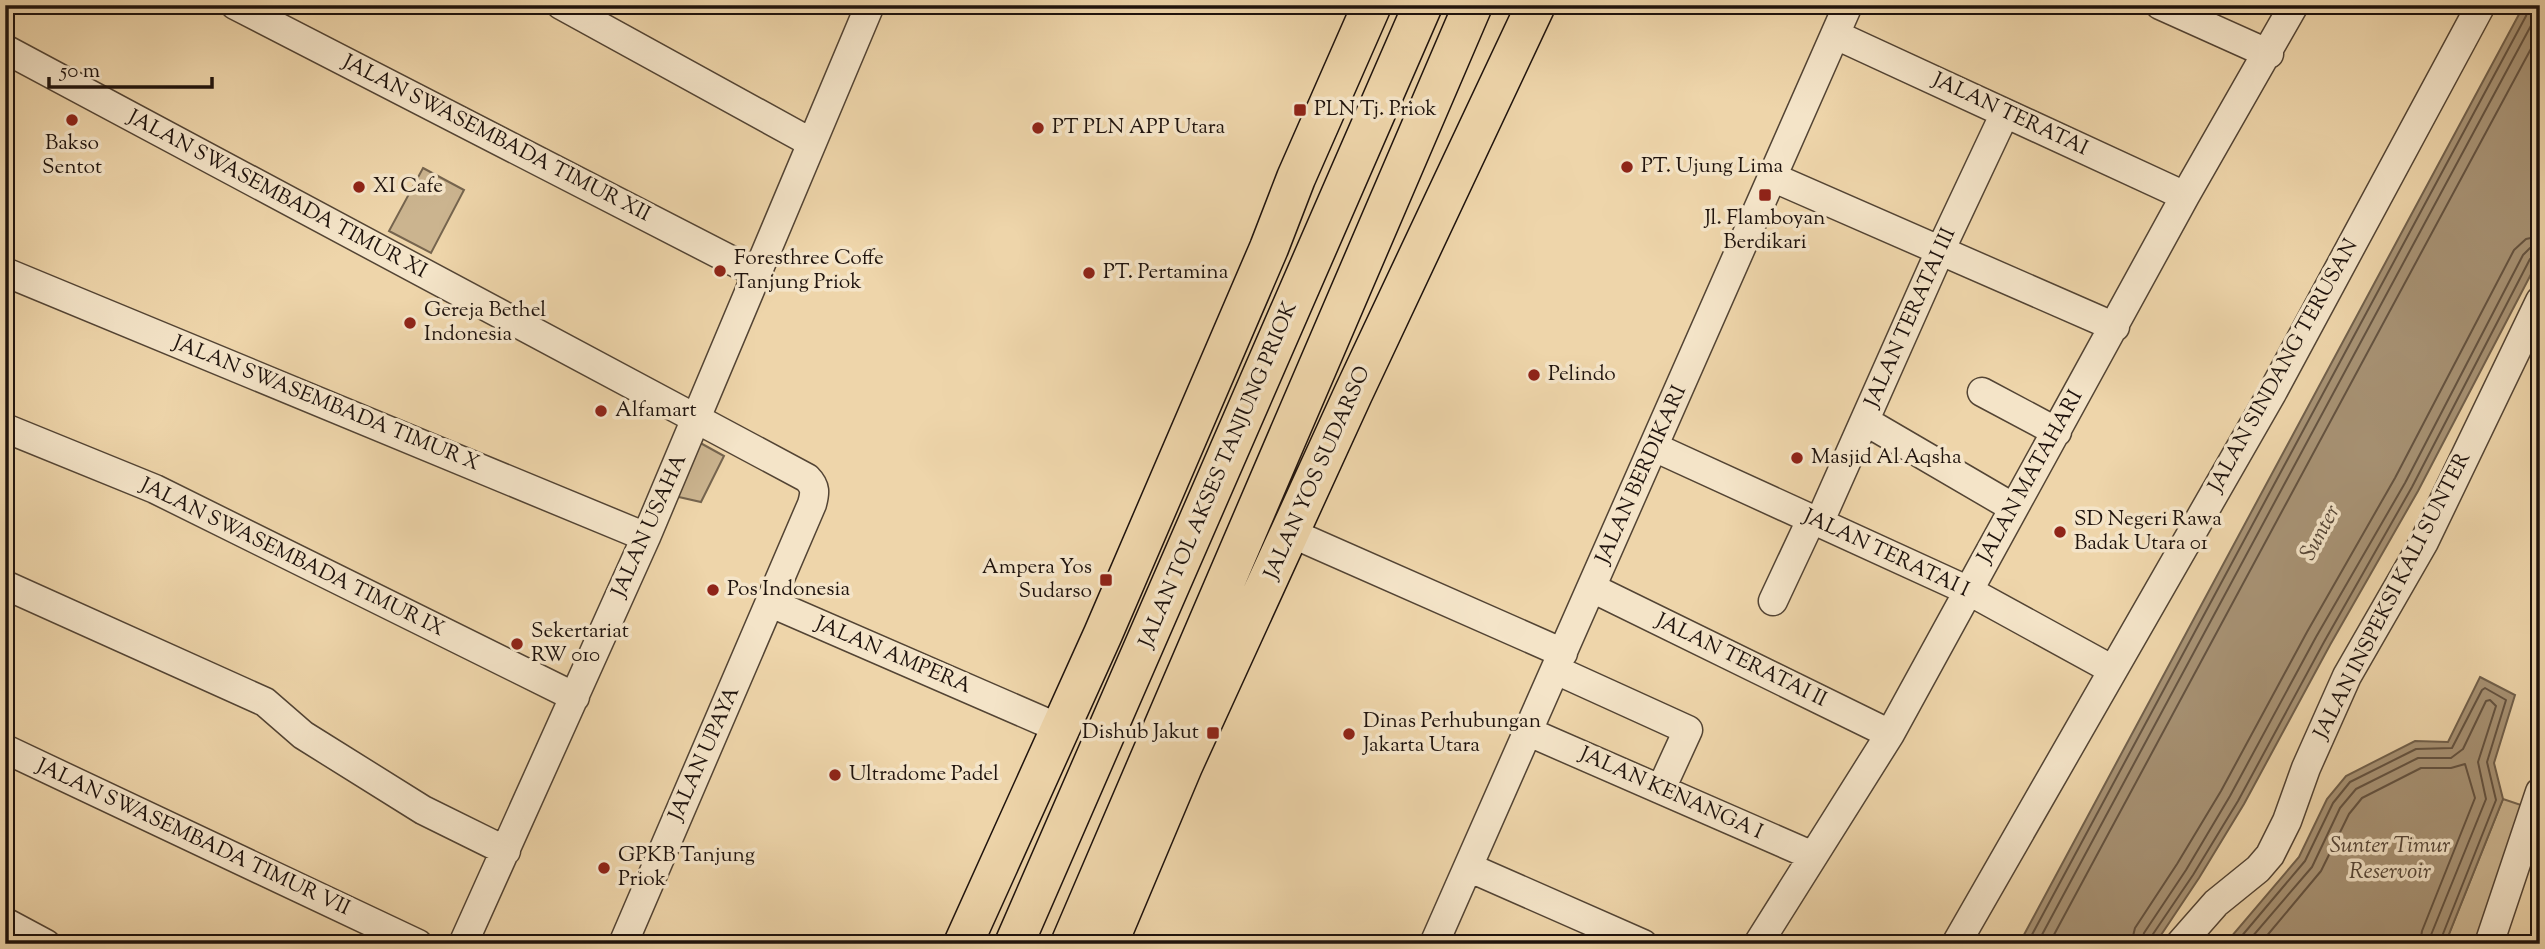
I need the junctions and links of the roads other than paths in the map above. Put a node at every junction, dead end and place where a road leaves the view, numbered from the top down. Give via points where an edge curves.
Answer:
1 (235, 5) edge
2 (561, 5) edge
3 (870, 5) edge
4 (1372, 5) edge
5 (1385, 5) edge
6 (1423, 5) edge
7 (1473, 5) edge
8 (1536, 5) edge
9 (1848, 5) edge
10 (2160, 5) edge
11 (2294, 5) edge
12 (2481, 5) edge
13 (1836, 35) junction
14 (5, 49) edge
15 (2269, 54) junction
16 (2005, 113) junction
17 (811, 143) junction
18 (1772, 177) junction
19 (2185, 196) junction
20 (1940, 251) junction
21 (5, 272) edge
22 (756, 273) junction
23 (2540, 301) edge
24 (2115, 327) junction
25 (1982, 392) dead end
26 (696, 421) junction
27 (1865, 421) junction
28 (5, 428) edge
29 (2057, 432) junction
30 (1654, 447) junction
31 (2014, 508) junction
32 (1815, 521) junction
33 (1291, 533) junction
34 (646, 537) junction
35 (5, 585) edge
36 (1592, 588) junction
37 (1969, 591) junction
38 (1773, 601) dead end
39 (771, 603) junction
40 (1560, 661) junction
41 (2113, 670) junction
42 (575, 697) junction
43 (1061, 729) junction
44 (1529, 732) junction
45 (1890, 734) junction
46 (5, 749) edge
47 (1661, 789) junction
48 (2538, 801) edge
49 (1075, 805) junction
50 (506, 851) junction
51 (1813, 856) junction
52 (1468, 867) junction
53 (5, 922) edge
54 (46, 944) edge
55 (418, 944) edge
56 (463, 944) edge
57 (623, 944) edge
58 (963, 944) edge
59 (1014, 944) edge
60 (1070, 944) edge
61 (1108, 944) edge
62 (1434, 944) edge
63 (1643, 944) edge
64 (1758, 944) edge
65 (1956, 944) edge
66 (2180, 944) edge
67 (2488, 944) edge

1 - 22 street, JALAN SWASEMBADA TIMUR XII
2 - 17 street
3 - 17 street, JALAN USAHA
4 - 43 highway
5 - 49 highway via 1359,90 1067,777
6 - 49 highway, JALAN TOL AKSES TANJUNG PRIOK
7 - 60 highway
8 - 33 highway, JALAN YOS SUDARSO
9 - 13 street, JALAN BERDIKARI
10 - 15 street
11 - 15 street, JALAN MATAHARI
12 - 41 street, JALAN SINDANG TERUSAN via 2272,393
13 - 16 street, JALAN TERATAI
13 - 18 street, JALAN BERDIKARI
14 - 26 street, JALAN SWASEMBADA TIMUR XI
15 - 19 street, JALAN MATAHARI
16 - 19 street, JALAN TERATAI
16 - 20 street, JALAN TERATAI III
17 - 22 street, JALAN USAHA
18 - 20 street
18 - 30 street, JALAN BERDIKARI
19 - 24 street, JALAN MATAHARI
20 - 24 street
20 - 27 street, JALAN TERATAI III
21 - 34 street, JALAN SWASEMBADA TIMUR X
22 - 26 street, JALAN USAHA
23 - 66 street, JALAN INSPEKSI KALI SUNTER via 2424,542 2347,676 2270,855 2216,903
24 - 29 street, JALAN MATAHARI
25 - 29 street
26 - 34 street, JALAN USAHA
26 - 39 street via 812,483 811,504
27 - 31 street
27 - 32 street, JALAN TERATAI III
28 - 42 street, JALAN SWASEMBADA TIMUR IX via 155,489
29 - 31 street, JALAN MATAHARI
30 - 32 street, JALAN TERATAI I
30 - 36 street, JALAN BERDIKARI
31 - 37 street, JALAN MATAHARI
32 - 37 street, JALAN TERATAI I
32 - 38 street, JALAN TERATAI III
33 - 40 street
33 - 61 highway, JALAN YOS SUDARSO via 1183,766
34 - 42 street, JALAN USAHA
35 - 50 street via 265,702 303,736 424,810
36 - 40 street, JALAN BERDIKARI
36 - 45 street, JALAN TERATAI II
37 - 41 street, JALAN TERATAI I
37 - 45 street, JALAN MATAHARI
39 - 43 street, JALAN AMPERA
39 - 57 street, JALAN UPAYA
40 - 44 street, JALAN BERDIKARI
40 - 47 street via 1688,730
41 - 65 street, JALAN SINDANG TERUSAN
42 - 50 street, JALAN USAHA
43 - 58 highway
44 - 47 street, JALAN KENANGA I
44 - 52 street, JALAN BERDIKARI
45 - 51 street, JALAN MATAHARI
46 - 55 street, JALAN SWASEMBADA TIMUR VII
47 - 51 street, JALAN KENANGA I
48 - 67 street
49 - 59 highway, JALAN TOL AKSES TANJUNG PRIOK
50 - 56 street, JALAN USAHA
51 - 64 street, JALAN MATAHARI
52 - 62 street, JALAN BERDIKARI
52 - 63 street
53 - 54 street

